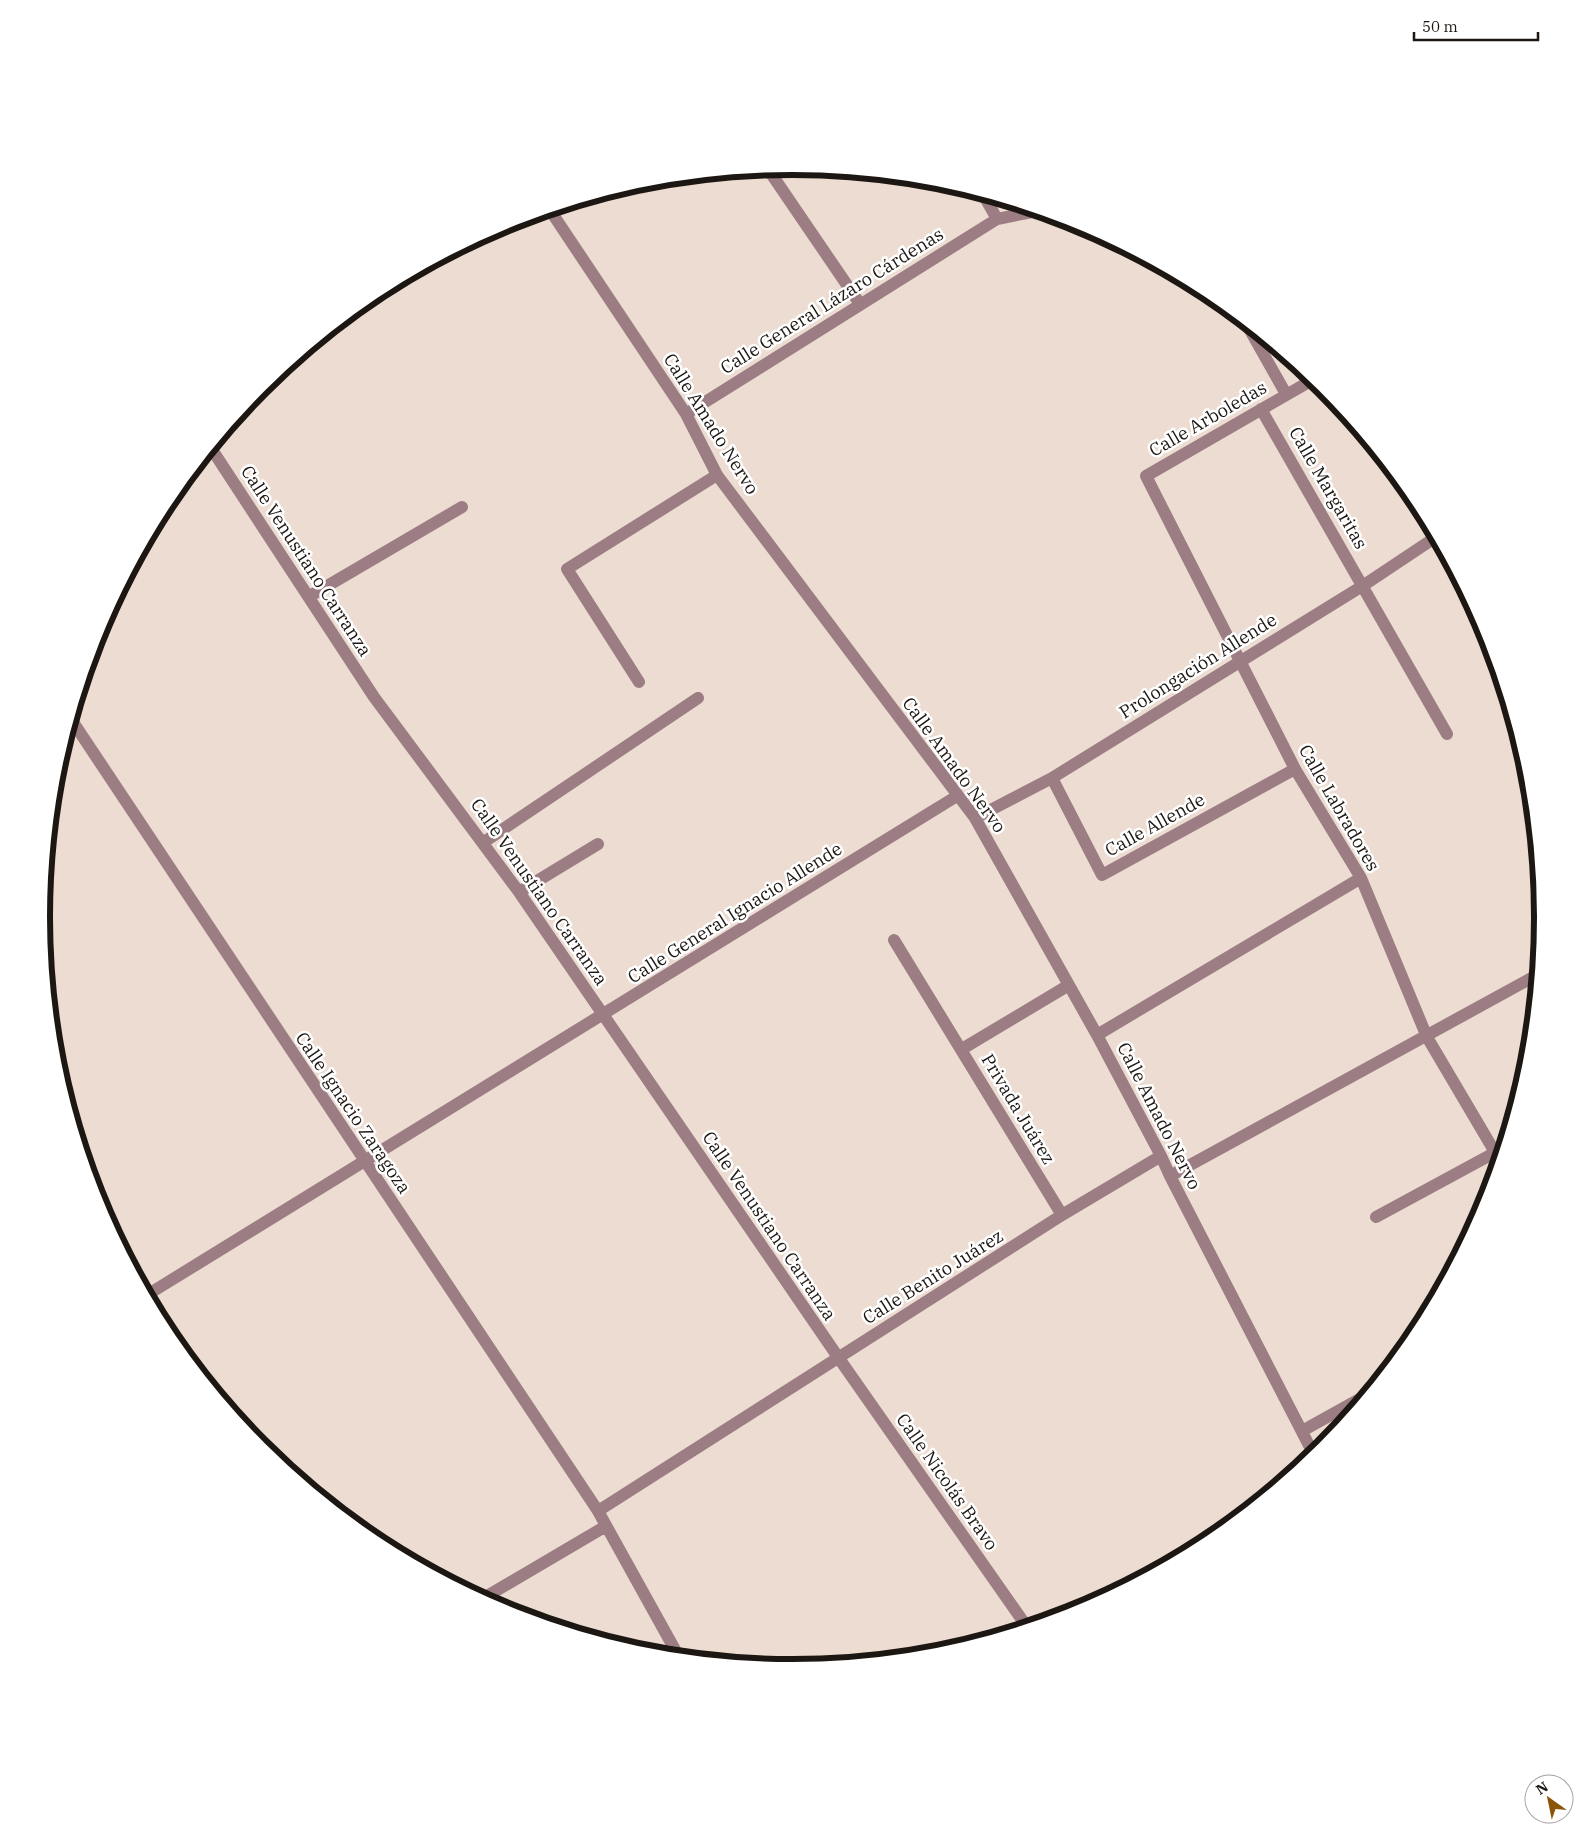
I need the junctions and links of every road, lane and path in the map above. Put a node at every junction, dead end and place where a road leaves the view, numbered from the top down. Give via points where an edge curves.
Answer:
1 (773, 176) edge
2 (987, 201) edge
3 (1027, 213) edge
4 (553, 214) edge
5 (997, 219) junction
6 (860, 304) junction
7 (1253, 336) edge
8 (1307, 383) edge
9 (1286, 394) junction
10 (1261, 409) junction
11 (686, 414) junction
12 (214, 452) edge
13 (717, 475) junction
14 (1146, 476) joint
15 (462, 507) dead end
16 (1431, 540) edge
17 (1364, 585) junction
18 (310, 596) junction
19 (1238, 661) junction
20 (639, 682) dead end
21 (698, 698) dead end
22 (75, 725) edge
23 (1447, 734) dead end
24 (1295, 769) junction
25 (1052, 778) junction
26 (958, 796) junction
27 (975, 818) junction
28 (484, 842) junction
29 (598, 844) dead end
30 (1361, 878) junction
31 (519, 892) junction
32 (894, 940) dead end
33 (1531, 978) edge
34 (1068, 985) junction
35 (604, 1015) junction
36 (1097, 1035) junction
37 (1427, 1037) junction
38 (962, 1049) junction
39 (1496, 1153) edge
40 (1161, 1156) junction
41 (1494, 1158) edge
42 (364, 1162) junction
43 (1170, 1176) junction
44 (1062, 1216) junction
45 (1376, 1217) dead end
46 (152, 1293) edge
47 (838, 1357) junction
48 (1353, 1403) edge
49 (1302, 1431) junction
50 (1310, 1448) edge
51 (598, 1511) junction
52 (606, 1526) junction
53 (490, 1594) edge
54 (1024, 1622) edge
55 (675, 1650) edge

1 - 6 street
2 - 5 street
3 - 5 street
4 - 11 street, Calle Amado Nervo
5 - 6 street, Calle General Lázaro Cárdenas
6 - 11 street, Calle General Lázaro Cárdenas
7 - 9 street
8 - 9 street, Calle Arboledas
9 - 10 street, Calle Arboledas
10 - 14 street, Calle Arboledas
10 - 17 street, Calle Margaritas
11 - 13 street, Calle Amado Nervo
12 - 18 street, Calle Venustiano Carranza
13 - 20 street via 567,569
13 - 26 street, Calle Amado Nervo
14 - 19 street, Calle Labradores
15 - 18 street
16 - 17 street, Prolongación Allende
17 - 19 street, Prolongación Allende
17 - 23 street, Calle Margaritas
18 - 28 street, Calle Venustiano Carranza via 374,697
19 - 24 street, Calle Labradores
19 - 25 street, Prolongación Allende
21 - 28 street
22 - 42 street, Calle Ignacio Zaragoza
24 - 25 street, Calle Allende via 1102,875
24 - 30 street, Calle Labradores
25 - 27 street, Prolongación Allende
26 - 27 street, Calle Amado Nervo
26 - 35 street, Calle General Ignacio Allende
27 - 34 street, Calle Amado Nervo
28 - 31 street, Calle Venustiano Carranza
29 - 31 street
30 - 36 street
30 - 37 street, Calle Labradores
31 - 35 street, Calle Venustiano Carranza
32 - 38 street
33 - 37 street
34 - 36 street, Calle Amado Nervo
34 - 38 street, Privada Juárez
35 - 42 street, Calle General Ignacio Allende
35 - 47 street, Calle Venustiano Carranza
36 - 40 street, Calle Amado Nervo
37 - 39 street, Calle Labradores
37 - 43 street
38 - 44 street, Privada Juárez
40 - 43 street, Calle Amado Nervo
40 - 44 street, Calle Benito Juárez
41 - 45 street
42 - 46 street, Calle General Ignacio Allende
42 - 51 street, Calle Ignacio Zaragoza
43 - 49 street, Calle Amado Nervo
44 - 47 street, Calle Benito Juárez
47 - 51 street, Calle Benito Juárez
47 - 54 street, Calle Nicolás Bravo
48 - 49 street
49 - 50 street, Calle Amado Nervo
51 - 52 street, Calle Ignacio Zaragoza
52 - 53 street
52 - 55 street, Calle Ignacio Zaragoza

